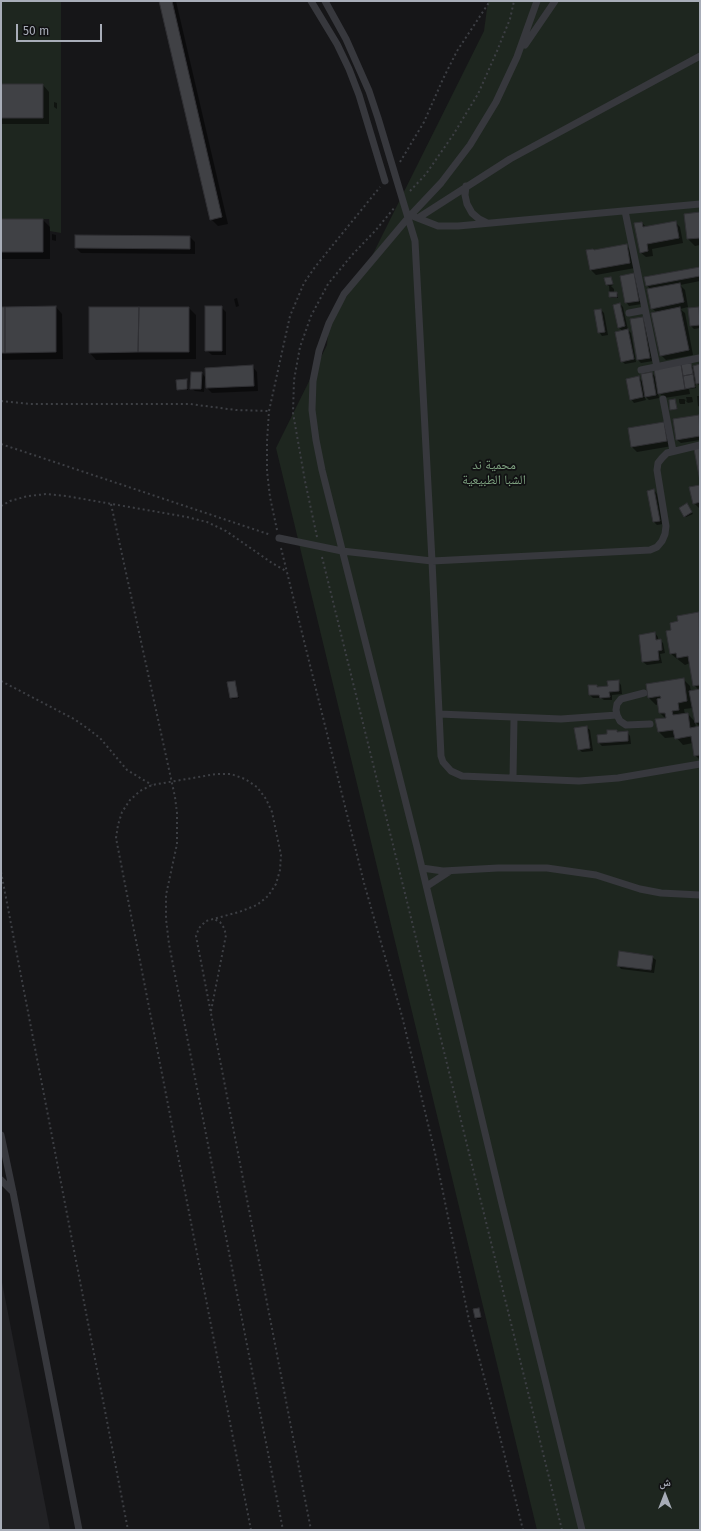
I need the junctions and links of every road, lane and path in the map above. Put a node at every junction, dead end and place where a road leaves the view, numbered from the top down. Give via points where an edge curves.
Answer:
1 (311, 1) edge
2 (325, 1) edge
3 (490, 1) edge
4 (514, 1) edge
5 (537, 1) edge
6 (556, 1) edge
7 (700, 56) edge
8 (517, 57) junction
9 (393, 170) junction
10 (385, 181) joint
11 (466, 186) junction
12 (402, 198) junction
13 (700, 204) edge
14 (625, 211) junction
15 (412, 217) junction
16 (487, 223) junction
17 (645, 310) junction
18 (629, 313) dead end
19 (699, 358) dead end
20 (657, 367) junction
21 (641, 370) dead end
22 (663, 398) dead end
23 (1, 401) edge
24 (269, 411) junction
25 (1, 444) edge
26 (700, 446) edge
27 (673, 451) junction
28 (111, 504) junction
29 (1, 506) edge
30 (279, 538) junction
31 (320, 547) junction
32 (342, 551) junction
33 (432, 562) junction
34 (286, 571) junction
35 (1, 681) edge
36 (644, 693) dead end
37 (439, 714) junction
38 (616, 715) junction
39 (514, 718) junction
40 (650, 724) dead end
41 (700, 764) edge
42 (513, 778) junction
43 (172, 781) junction
44 (152, 785) junction
45 (422, 868) junction
46 (450, 871) junction
47 (1, 872) edge
48 (427, 886) junction
49 (700, 895) edge
50 (214, 918) junction
51 (211, 1012) junction
52 (1, 1135) edge
53 (1, 1180) edge
54 (14, 1192) junction
55 (79, 1530) edge
56 (128, 1530) edge
57 (251, 1530) edge
58 (283, 1530) edge
59 (311, 1530) edge
60 (523, 1530) edge
61 (562, 1530) edge
62 (582, 1530) edge

1 - 10 lane via 349,69
2 - 9 lane via 346,39 369,91
3 - 9 path via 457,51 424,122 409,149
4 - 12 path via 510,19 478,94 426,174
5 - 8 lane
6 - 8 lane
7 - 11 lane via 510,158
8 - 15 lane via 496,102 470,145
9 - 12 lane
10 - 24 path via 304,283 290,316
11 - 15 lane
11 - 16 lane via 467,204 472,213
12 - 15 lane
12 - 31 path via 328,284 311,316 300,347 294,380 293,413
13 - 14 lane
14 - 16 lane
14 - 17 lane
15 - 16 lane via 448,227
15 - 32 lane via 344,294 328,323 319,351 313,381 312,410 322,470
15 - 33 lane
17 - 18 lane
17 - 20 lane
19 - 20 lane
20 - 21 lane
22 - 27 lane
23 - 24 path via 30,404 190,404
24 - 30 path via 267,471
25 - 30 path
26 - 27 lane
27 - 33 lane via 658,463 666,526 662,541 657,547 650,550
28 - 29 path via 47,494 28,496
28 - 34 path via 207,522 226,531
28 - 43 path
30 - 31 lane
30 - 34 path
31 - 32 lane
31 - 61 path
32 - 33 lane
32 - 45 lane
33 - 37 lane
34 - 60 path via 365,889 402,1016 435,1153 468,1320
35 - 44 path via 74,719 100,738 127,770
36 - 38 lane via 621,699 617,704
37 - 39 lane
37 - 42 lane via 441,756 451,771 462,776
38 - 39 lane via 561,719
38 - 40 lane via 626,725
39 - 42 lane
41 - 42 lane via 608,780
43 - 44 path
43 - 50 path via 231,774 257,787 272,812 281,855 276,884 268,896 257,905
43 - 58 path via 178,828 166,895 169,944
44 - 57 path via 130,800 122,812 116,838
45 - 46 lane
45 - 48 lane
46 - 48 lane
46 - 49 lane via 546,868 596,875 661,893
47 - 56 path
48 - 62 lane
50 - 51 path via 220,922 226,934
50 - 51 path via 199,928 196,936
51 - 59 path
52 - 54 lane
53 - 54 lane
54 - 55 lane

